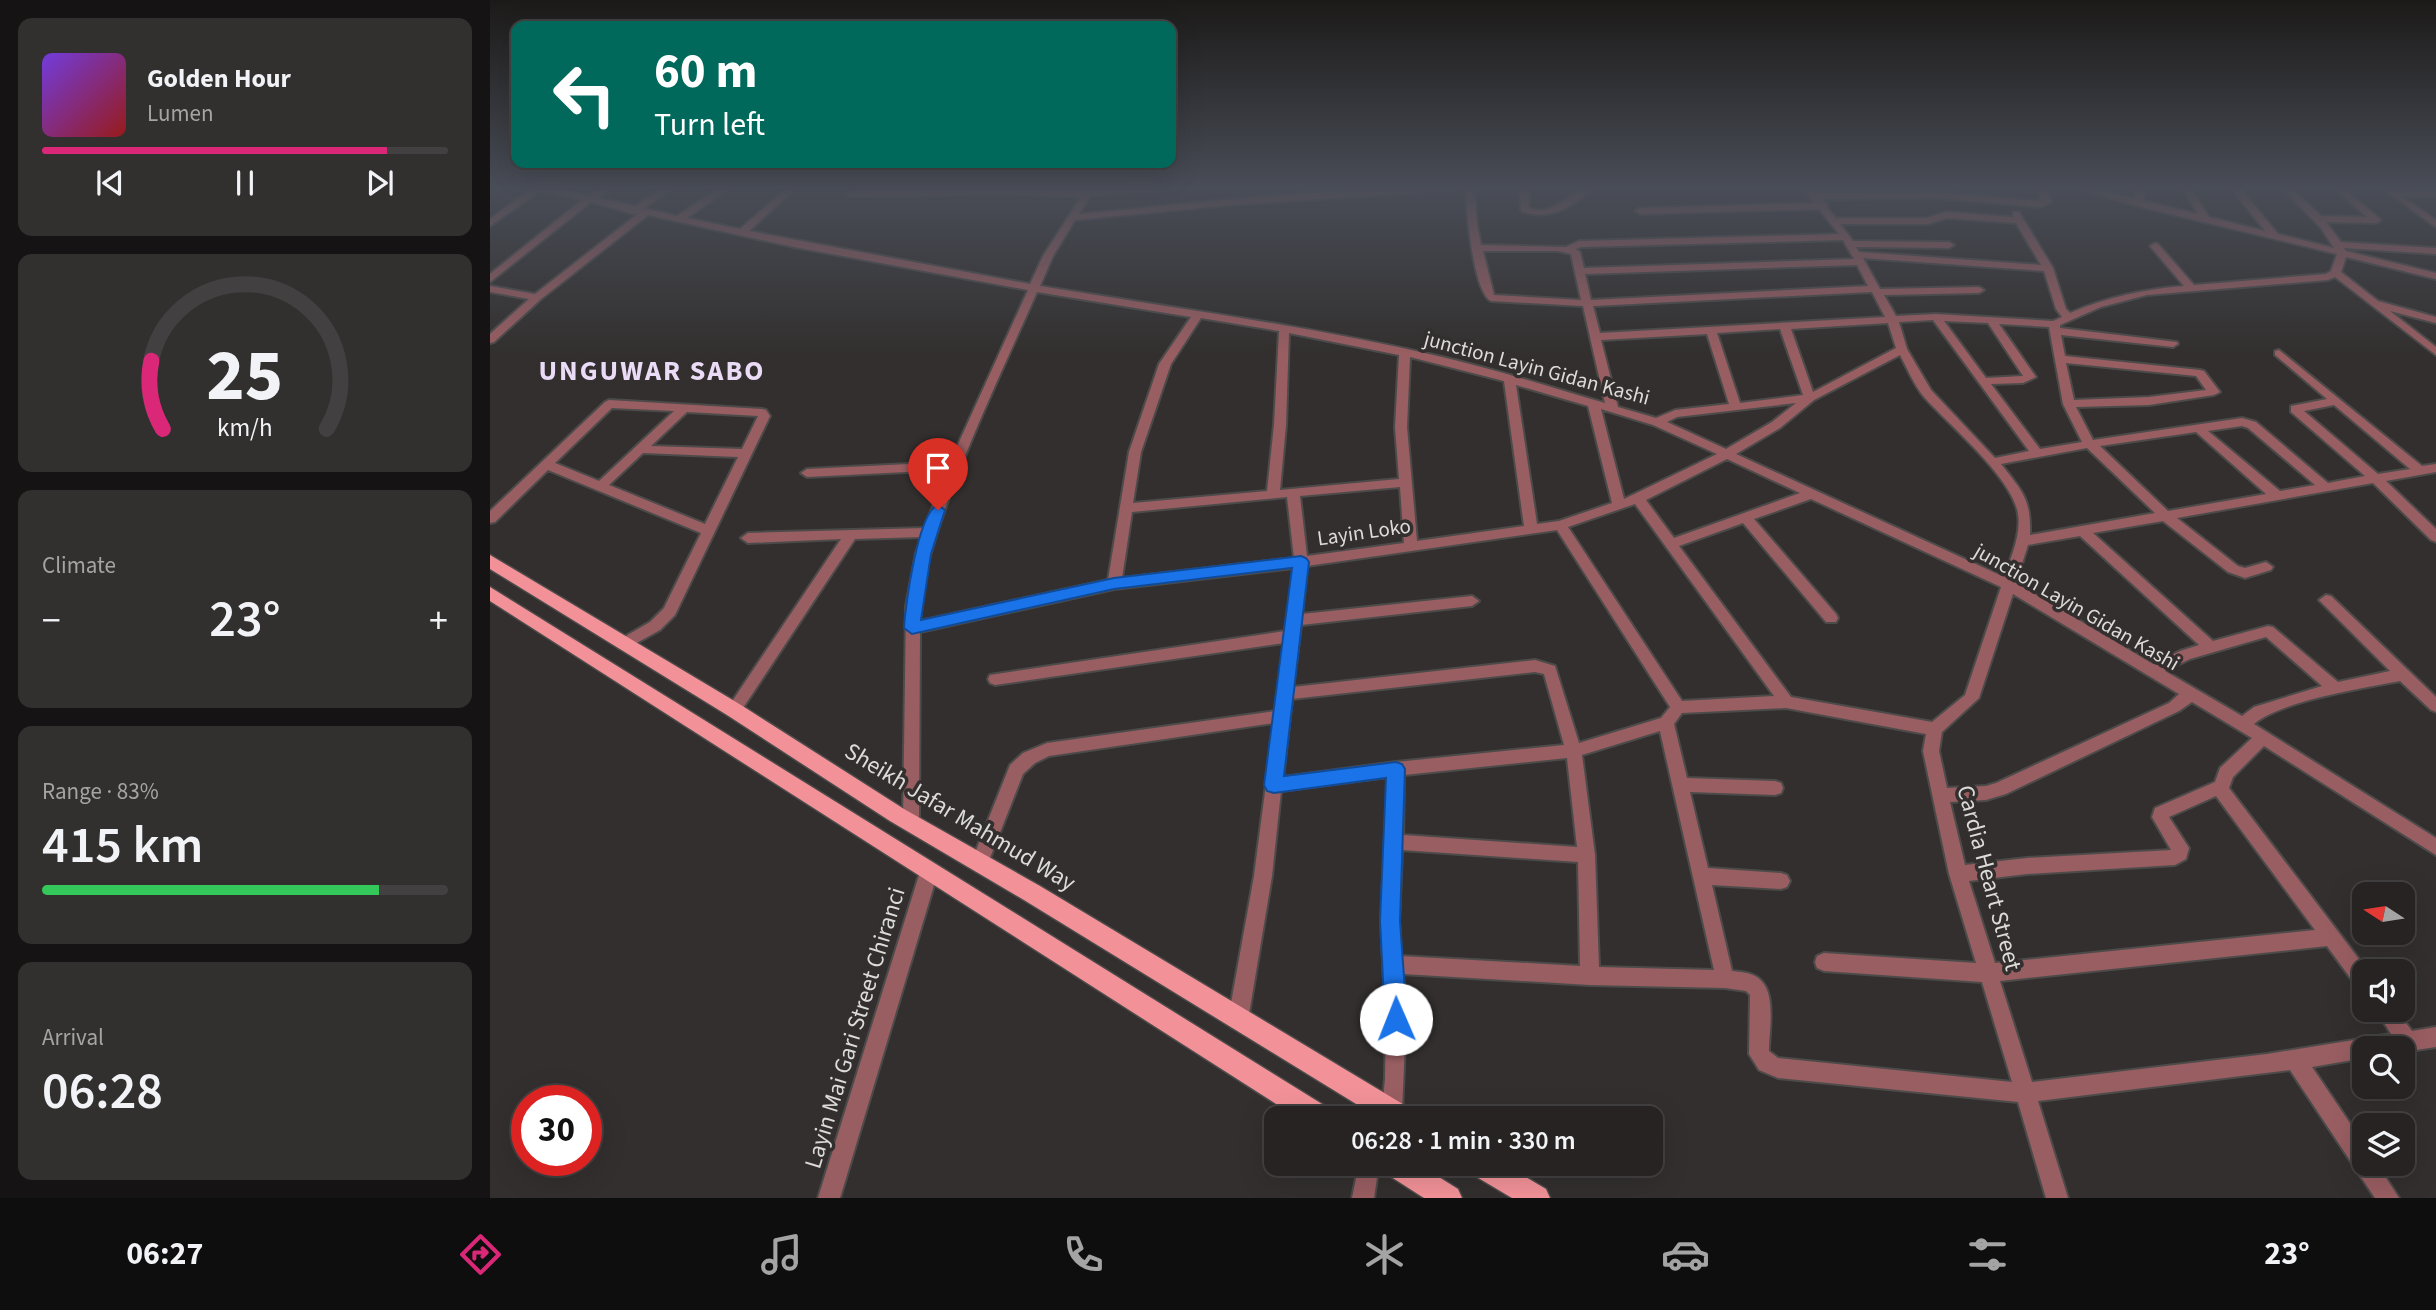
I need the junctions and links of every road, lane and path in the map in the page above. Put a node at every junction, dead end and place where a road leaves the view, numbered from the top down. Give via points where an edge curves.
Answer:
1 (534, 243) edge
2 (603, 243) edge
3 (794, 243) edge
4 (1056, 243) edge
5 (1476, 243) edge
6 (1653, 243) edge
7 (1851, 243) edge
8 (1907, 243) edge
9 (2034, 243) edge
10 (2308, 243) edge
11 (2335, 243) edge
12 (1949, 245) dead end
13 (2155, 247) dead end
14 (1477, 248) junction
15 (1569, 249) junction
16 (2340, 249) junction
17 (2436, 251) edge
18 (1859, 259) junction
19 (2049, 268) junction
20 (1579, 271) junction
21 (2336, 273) junction
22 (2436, 276) edge
23 (490, 279) edge
24 (1034, 288) junction
25 (2191, 288) junction
26 (490, 289) edge
27 (1876, 290) junction
28 (1979, 290) dead end
29 (537, 297) junction
30 (1585, 303) junction
31 (2374, 303) junction
32 (1198, 315) junction
33 (1936, 317) junction
34 (2068, 318) junction
35 (1990, 319) junction
36 (2436, 320) edge
37 (1892, 321) junction
38 (1784, 325) junction
39 (1284, 328) junction
40 (2055, 328) junction
41 (1711, 330) junction
42 (1594, 337) junction
43 (490, 340) edge
44 (2173, 344) dead end
45 (1902, 349) junction
46 (1405, 352) junction
47 (2436, 352) edge
48 (2279, 353) dead end
49 (2061, 359) junction
50 (1509, 379) junction
51 (1984, 381) junction
52 (1810, 398) junction
53 (2337, 401) junction
54 (1593, 402) junction
55 (2068, 404) junction
56 (1735, 405) junction
57 (684, 408) junction
58 (1612, 408) junction
59 (1657, 422) junction
60 (2198, 428) junction
61 (2090, 444) junction
62 (639, 449) junction
63 (746, 453) junction
64 (1727, 454) junction
65 (2038, 454) junction
66 (1992, 462) junction
67 (546, 464) junction
68 (954, 466) junction
69 (2436, 468) edge
70 (2419, 470) junction
71 (807, 472) dead end
72 (2374, 477) junction
73 (1406, 482) junction
74 (601, 486) junction
75 (2325, 487) junction
76 (1293, 492) junction
77 (1273, 493) junction
78 (1814, 493) junction
79 (2277, 496) junction
80 (1638, 499) junction
81 (1619, 505) junction
82 (1126, 508) junction
83 (1745, 517) junction
84 (2167, 517) junction
85 (490, 519) edge
86 (2430, 524) edge
87 (1560, 525) junction
88 (1531, 530) junction
89 (709, 531) junction
90 (2083, 531) junction
91 (930, 532) junction
92 (850, 535) junction
93 (2436, 537) edge
94 (748, 538) dead end
95 (2023, 541) junction
96 (1671, 544) junction
97 (1411, 547) junction
98 (490, 561) edge
99 (1301, 562) junction
100 (2266, 567) dead end
101 (1114, 584) junction
102 (2009, 585) junction
103 (491, 595) edge
104 (2326, 600) dead end
105 (1472, 601) dead end
106 (1831, 618) dead end
107 (912, 628) junction
108 (1293, 628) junction
109 (624, 644) junction
110 (2210, 647) junction
111 (2152, 671) junction
112 (2404, 674) junction
113 (995, 679) dead end
114 (2335, 688) junction
115 (1285, 694) junction
116 (2191, 694) junction
117 (1786, 702) junction
118 (2436, 706) edge
119 (1678, 707) junction
120 (734, 710) junction
121 (1282, 716) junction
122 (1666, 723) junction
123 (2242, 725) junction
124 (1935, 729) junction
125 (2263, 737) junction
126 (1574, 751) junction
127 (1396, 769) junction
128 (1274, 785) junction
129 (1681, 785) junction
130 (1775, 788) dead end
131 (2220, 789) junction
132 (1941, 795) junction
133 (911, 823) junction
134 (1394, 842) junction
135 (2436, 847) edge
136 (1586, 855) junction
137 (981, 863) junction
138 (929, 872) junction
139 (1958, 874) junction
140 (1702, 876) junction
141 (1781, 881) dead end
142 (2332, 937) junction
143 (1824, 962) dead end
144 (2352, 964) edge
145 (1394, 965) junction
146 (1988, 973) junction
147 (1590, 976) junction
148 (1725, 979) junction
149 (1238, 1020) junction
150 (2436, 1037) edge
151 (2415, 1041) edge
152 (2352, 1050) edge
153 (2294, 1058) junction
154 (2024, 1093) junction
155 (1302, 1106) edge
156 (1378, 1106) edge
157 (1394, 1106) edge
158 (2352, 1144) edge
159 (1367, 1176) edge
160 (1413, 1176) edge
161 (1499, 1176) edge
162 (2374, 1176) edge
163 (829, 1198) edge
164 (1363, 1198) edge
165 (1449, 1198) edge
166 (1537, 1198) edge
167 (2057, 1198) edge
168 (2388, 1198) edge

1 - 23 street
2 - 29 street
3 - 24 street, junction Layin Gidan Kashi
4 - 24 street
5 - 14 street
6 - 15 street via 1579,244
7 - 18 street
8 - 12 street
9 - 19 street
10 - 16 street
11 - 16 street
13 - 25 street
14 - 15 street
14 - 30 street via 1492,298
15 - 20 street via 1575,252
16 - 17 street
16 - 21 street
16 - 22 street
18 - 19 street
18 - 20 street
18 - 27 street
19 - 34 street
20 - 30 street
21 - 25 street
21 - 31 street
24 - 32 street, junction Layin Gidan Kashi
24 - 68 street
25 - 34 street via 2121,298
26 - 29 street
27 - 28 street
27 - 30 street
27 - 37 street
29 - 43 street
30 - 42 street
31 - 36 street
31 - 47 street
32 - 39 street, junction Layin Gidan Kashi
32 - 82 street via 1166,364 1135,452
33 - 35 street
33 - 37 street
33 - 51 street
34 - 40 street
35 - 40 street
35 - 51 street via 2030,377
37 - 38 street
37 - 45 street
38 - 41 street
38 - 52 street
39 - 46 street, junction Layin Gidan Kashi
39 - 77 street
40 - 44 street
40 - 49 street
41 - 42 street
41 - 56 street
42 - 58 street
45 - 52 street
45 - 66 street via 1926,391
46 - 50 street, junction Layin Gidan Kashi
46 - 73 street via 1401,427
48 - 53 street
49 - 55 street
49 - 55 street via 2200,373 2214,392 2160,400
50 - 54 street, junction Layin Gidan Kashi
50 - 88 street
51 - 65 street
52 - 56 street
52 - 64 street, Layin Loko
53 - 70 street
53 - 72 street via 2295,409
54 - 58 street, junction Layin Gidan Kashi
54 - 81 street
55 - 61 street
56 - 59 street via 1675,414
57 - 62 street
57 - 63 street via 762,413
57 - 67 street via 609,404
58 - 59 street, junction Layin Gidan Kashi
59 - 64 street, junction Layin Gidan Kashi
60 - 61 street
60 - 75 street via 2248,423
60 - 79 street
61 - 65 street
61 - 84 street
62 - 63 street
62 - 74 street
63 - 89 street
64 - 78 street, junction Layin Gidan Kashi
64 - 80 street, Layin Loko
65 - 66 street
66 - 95 street via 2024,511
67 - 74 street
67 - 85 street
68 - 71 street
68 - 91 street
69 - 70 street
70 - 72 street
72 - 75 street
72 - 86 street
73 - 76 street
73 - 97 street
74 - 89 street
75 - 79 street
76 - 77 street
76 - 99 street
77 - 82 street
78 - 83 street
78 - 102 street, junction Layin Gidan Kashi
79 - 84 street
80 - 81 street, Layin Loko
80 - 96 street
81 - 87 street, Layin Loko
82 - 101 street
83 - 96 street
83 - 106 street
84 - 90 street
84 - 100 street via 2238,572
86 - 93 street
87 - 88 street, Layin Loko
87 - 119 street
88 - 97 street, Layin Loko
89 - 109 street via 670,611
90 - 95 street
90 - 110 street
91 - 92 street
91 - 107 street
92 - 94 street
92 - 120 street
95 - 102 street
96 - 117 street
97 - 99 street, Layin Loko
98 - 109 main road, Sheikh Jafar Mahmud Way
99 - 101 street, Layin Loko
99 - 108 street
101 - 107 street, Layin Loko
102 - 111 street, junction Layin Gidan Kashi
102 - 124 street via 1971,698
103 - 138 main road
104 - 112 street
105 - 108 street
107 - 133 street
108 - 113 street
108 - 115 street
109 - 120 main road, Sheikh Jafar Mahmud Way
110 - 111 street
110 - 114 street via 2271,631
111 - 116 street, junction Layin Gidan Kashi
112 - 114 street
112 - 118 street
114 - 123 street via 2259,711
115 - 121 street
115 - 126 street via 1542,666 1550,670
116 - 123 street, junction Layin Gidan Kashi
116 - 132 street via 2174,707 2012,784 1986,793
117 - 119 street
117 - 124 street
119 - 122 street
120 - 133 main road, Sheikh Jafar Mahmud Way
121 - 128 street
121 - 137 street via 1047,750 1029,758 1016,770
122 - 126 street
122 - 129 street
123 - 125 street, junction Layin Gidan Kashi
124 - 132 street, Cardia Heart Street via 1931,751
125 - 131 street via 2226,772
125 - 135 street, junction Layin Gidan Kashi
126 - 127 street
126 - 136 street
127 - 128 street
127 - 134 street
128 - 149 street
129 - 130 street
129 - 140 street
131 - 139 street via 2212,787 2161,813 2180,848 2175,857
131 - 142 street
132 - 139 street, Cardia Heart Street
133 - 137 main road, Sheikh Jafar Mahmud Way
134 - 136 street
134 - 145 street via 1390,921
136 - 147 street
137 - 149 main road, Sheikh Jafar Mahmud Way
138 - 155 main road
138 - 163 street, Layin Mai Gari Street Chiranci
139 - 146 street, Cardia Heart Street
140 - 141 street
140 - 148 street
142 - 144 street
142 - 146 street
143 - 146 street
145 - 147 street
145 - 157 street
146 - 154 street, Cardia Heart Street
147 - 148 street
148 - 154 street via 1758,990 1759,1055 1778,1068
149 - 156 main road, Sheikh Jafar Mahmud Way
150 - 151 street
152 - 153 street
153 - 154 street
153 - 158 street
154 - 167 street, Cardia Heart Street
159 - 164 street
160 - 165 main road
161 - 166 main road
162 - 168 street

